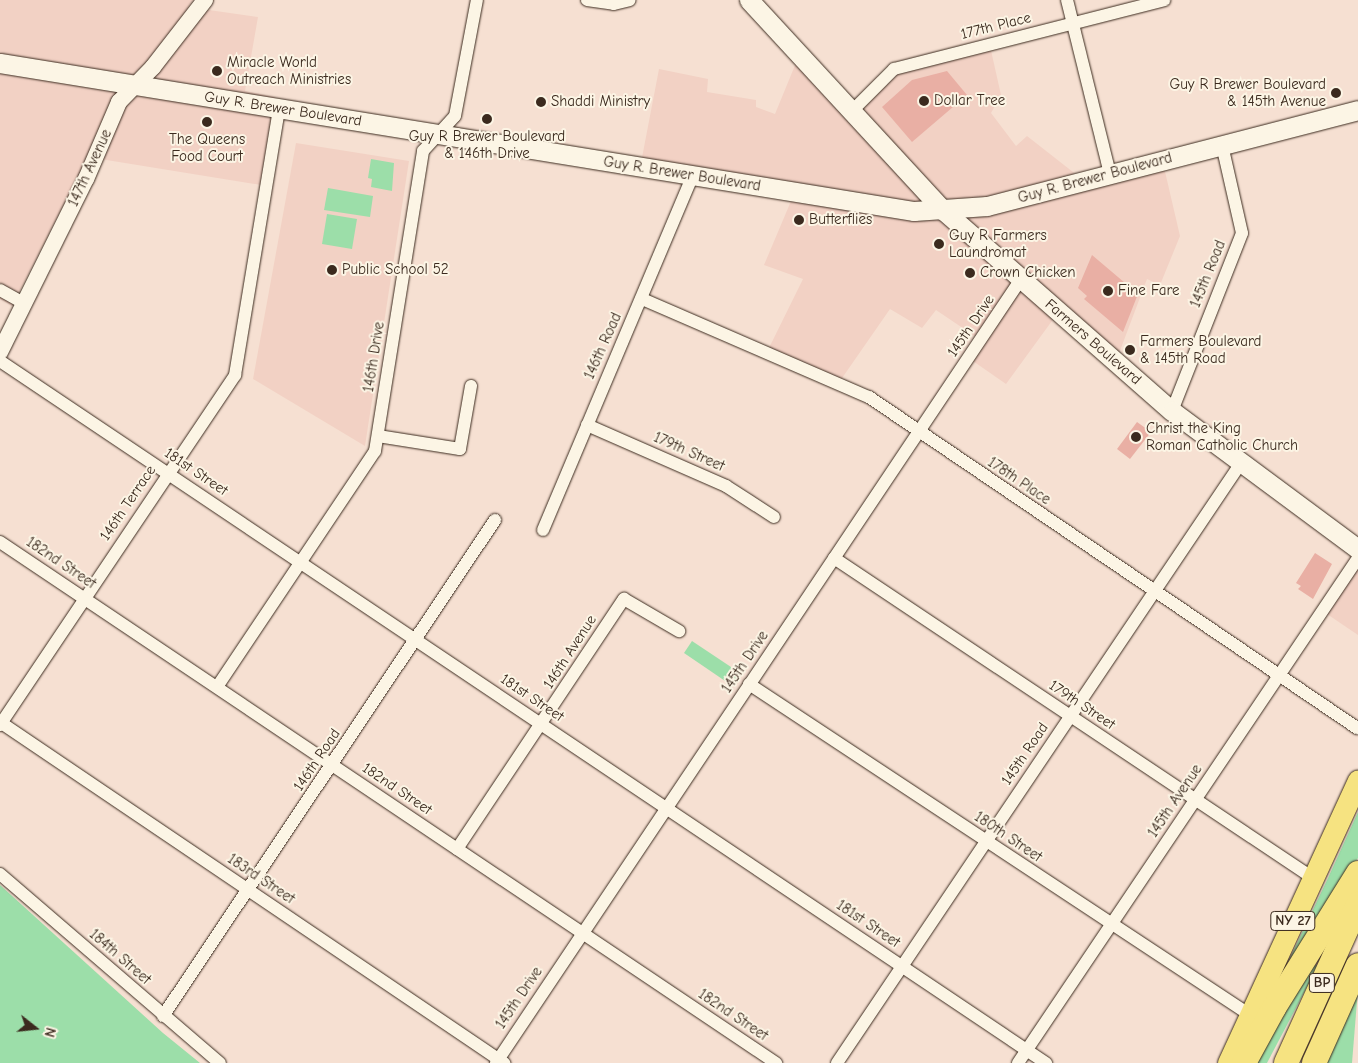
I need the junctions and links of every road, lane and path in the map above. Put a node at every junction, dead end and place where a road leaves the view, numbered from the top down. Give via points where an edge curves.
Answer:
1 (205, 0) edge
2 (476, 0) edge
3 (587, 0) edge
4 (630, 0) edge
5 (749, 0) edge
6 (1067, 0) edge
7 (1164, 0) edge
8 (1073, 23) junction
9 (0, 63) edge
10 (136, 85) junction
11 (279, 108) junction
12 (1358, 110) edge
13 (851, 112) junction
14 (440, 134) junction
15 (1222, 145) junction
16 (1110, 174) junction
17 (693, 175) junction
18 (944, 212) junction
19 (1021, 279) junction
20 (0, 290) edge
21 (642, 299) junction
22 (25, 304) junction
23 (0, 352) edge
24 (0, 361) edge
25 (471, 386) dead end
26 (1172, 411) junction
27 (587, 425) junction
28 (919, 432) junction
29 (378, 436) junction
30 (1241, 463) junction
31 (168, 473) junction
32 (774, 517) dead end
33 (495, 520) dead end
34 (543, 530) dead end
35 (0, 542) edge
36 (1358, 549) edge
37 (834, 558) junction
38 (1358, 558) edge
39 (300, 561) junction
40 (1153, 593) junction
41 (84, 598) junction
42 (679, 631) dead end
43 (417, 640) junction
44 (1278, 675) junction
45 (749, 684) junction
46 (216, 687) junction
47 (1070, 716) junction
48 (1, 723) edge
49 (542, 724) junction
50 (1357, 728) edge
51 (333, 765) junction
52 (1358, 780) edge
53 (1195, 801) junction
54 (666, 808) junction
55 (986, 841) junction
56 (458, 849) junction
57 (1358, 873) edge
58 (0, 874) edge
59 (1312, 878) junction
60 (248, 890) junction
61 (1358, 904) edge
62 (1110, 925) junction
63 (582, 933) junction
64 (1358, 965) edge
65 (902, 966) junction
66 (1250, 1015) junction
67 (163, 1016) junction
68 (1026, 1050) junction
69 (499, 1062) edge
70 (220, 1063) edge
71 (776, 1063) edge
72 (837, 1063) edge
73 (1018, 1063) edge
74 (1046, 1063) edge
75 (1228, 1063) edge
76 (1244, 1063) edge
77 (1286, 1063) edge
78 (1314, 1063) edge

1 - 10 street, 147th Avenue
2 - 14 street, 146th Drive via 455,116
3 - 4 street via 614,4
5 - 13 main road, Farmers Boulevard
6 - 8 street
7 - 8 street, 177th Place
8 - 13 street, 177th Place via 894,70
8 - 16 street
9 - 10 main road, Guy R. Brewer Boulevard
10 - 11 main road, Guy R. Brewer Boulevard
10 - 22 street, 147th Avenue via 120,102
11 - 14 main road, Guy R. Brewer Boulevard
11 - 31 street, 146th Terrace via 235,375
12 - 15 main road, Guy R. Brewer Boulevard
13 - 18 main road, Farmers Boulevard
14 - 17 main road, Guy R. Brewer Boulevard
14 - 29 street, 146th Drive via 424,151
15 - 16 main road, Guy R. Brewer Boulevard
15 - 26 street, 145th Road via 1242,233
16 - 18 main road, Guy R. Brewer Boulevard via 987,206
17 - 18 main road, Guy R. Brewer Boulevard via 914,211
17 - 21 street, 146th Road
18 - 19 main road, Farmers Boulevard
19 - 26 main road, Farmers Boulevard
19 - 28 street, 145th Drive
20 - 22 street
21 - 27 street, 146th Road
21 - 28 street, 178th Place via 869,397
22 - 23 street, 147th Avenue
24 - 31 street, 181st Street
25 - 29 street via 460,449
26 - 30 main road, Farmers Boulevard
27 - 32 street, 179th Street via 726,486
27 - 34 street, 146th Road
28 - 37 street, 145th Drive
28 - 40 street, 178th Place
29 - 39 street, 146th Drive via 375,451
30 - 36 main road, Farmers Boulevard
30 - 40 street, 145th Road
31 - 39 street, 181st Street
31 - 41 street, 146th Terrace
33 - 43 street, 146th Road
35 - 41 street, 182nd Street
37 - 45 street, 145th Drive
37 - 47 street, 179th Street
38 - 44 street, 145th Avenue
39 - 43 street, 181st Street
39 - 46 street, 146th Drive
40 - 44 street, 178th Place
40 - 47 street, 145th Road
41 - 46 street, 182nd Street
41 - 48 street, 146th Terrace
42 - 49 street, 146th Avenue via 624,599
43 - 49 street, 181st Street
43 - 51 street, 146th Road
44 - 50 street, 178th Place
44 - 53 street, 145th Avenue
45 - 54 street, 145th Drive
45 - 55 street, 180th Street
46 - 51 street, 182nd Street
47 - 53 street, 179th Street
47 - 55 street, 145th Road
48 - 60 street, 183rd Street
49 - 54 street, 181st Street
49 - 56 street, 146th Avenue
51 - 56 street, 182nd Street
51 - 60 street, 146th Road
52 - 59 main road, NY 27
53 - 59 street, 179th Street
53 - 62 street, 145th Avenue
54 - 63 street, 145th Drive
54 - 65 street, 181st Street
55 - 62 street, 180th Street
55 - 65 street, 145th Road
56 - 63 street, 182nd Street
57 - 76 highway via 1274,1008
58 - 67 street, 184th Street
59 - 66 main road, NY 27
60 - 67 street, 146th Road
60 - 69 street, 183rd Street
61 - 77 highway, BP
62 - 66 street, 180th Street
62 - 68 street, 145th Avenue
63 - 69 street, 145th Drive
63 - 71 street, 182nd Street
64 - 78 highway, BP
65 - 68 street, 181st Street
65 - 72 street, 145th Road
66 - 75 main road, NY 27
67 - 70 street, 184th Street
68 - 73 street, 145th Avenue
68 - 74 street, 181st Street

